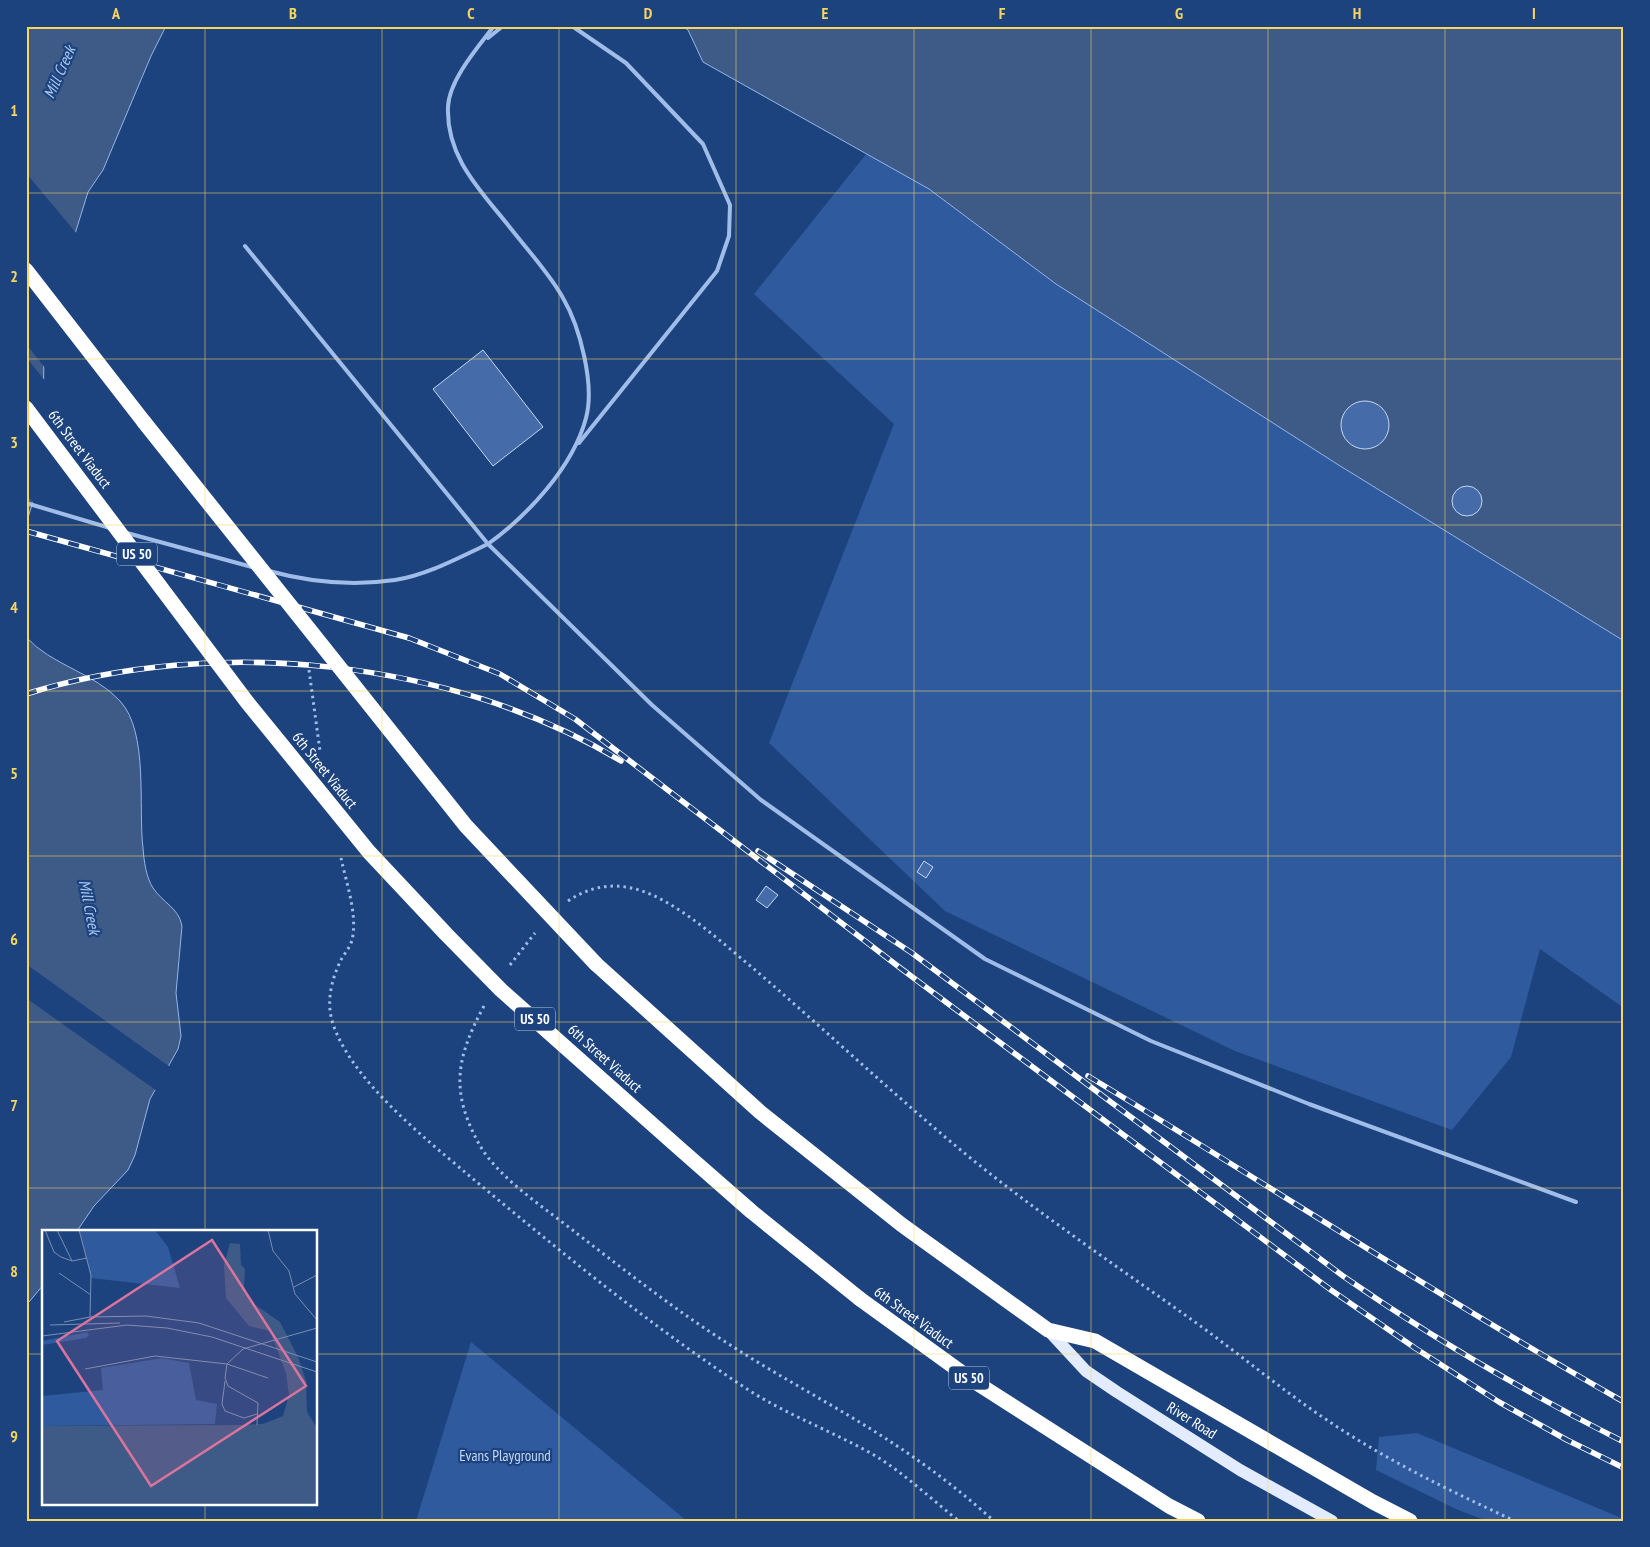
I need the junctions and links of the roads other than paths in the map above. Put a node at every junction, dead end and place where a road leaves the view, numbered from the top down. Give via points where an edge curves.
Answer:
1 (494, 26) edge
2 (503, 26) edge
3 (572, 26) edge
4 (482, 42) junction
5 (245, 246) dead end
6 (26, 270) edge
7 (26, 408) edge
8 (576, 447) junction
9 (26, 503) edge
10 (488, 544) junction
11 (1576, 1202) dead end
12 (1048, 1330) junction
13 (1198, 1521) edge
14 (1332, 1521) edge
15 (1410, 1521) edge

1 - 4 lane
2 - 4 lane
3 - 8 lane via 626,63 697,138 730,204 729,236 717,271
4 - 8 lane via 458,75 448,106 449,133 464,172 563,297 579,336 588,381 587,417
5 - 10 lane
6 - 12 highway, bridge via 466,826 596,964 760,1112 902,1226
7 - 13 highway, 6th Street Viaduct / US 50, bridge via 247,702 369,852 501,990 745,1206 860,1299 972,1380 1169,1506
8 - 10 lane via 528,510
9 - 10 lane via 295,578 353,583 396,580 432,569
10 - 11 lane via 652,705 761,800 985,959 1151,1041 1309,1104
12 - 14 main road, River Road via 1086,1371 1117,1392 1240,1470
12 - 15 highway via 1095,1341

